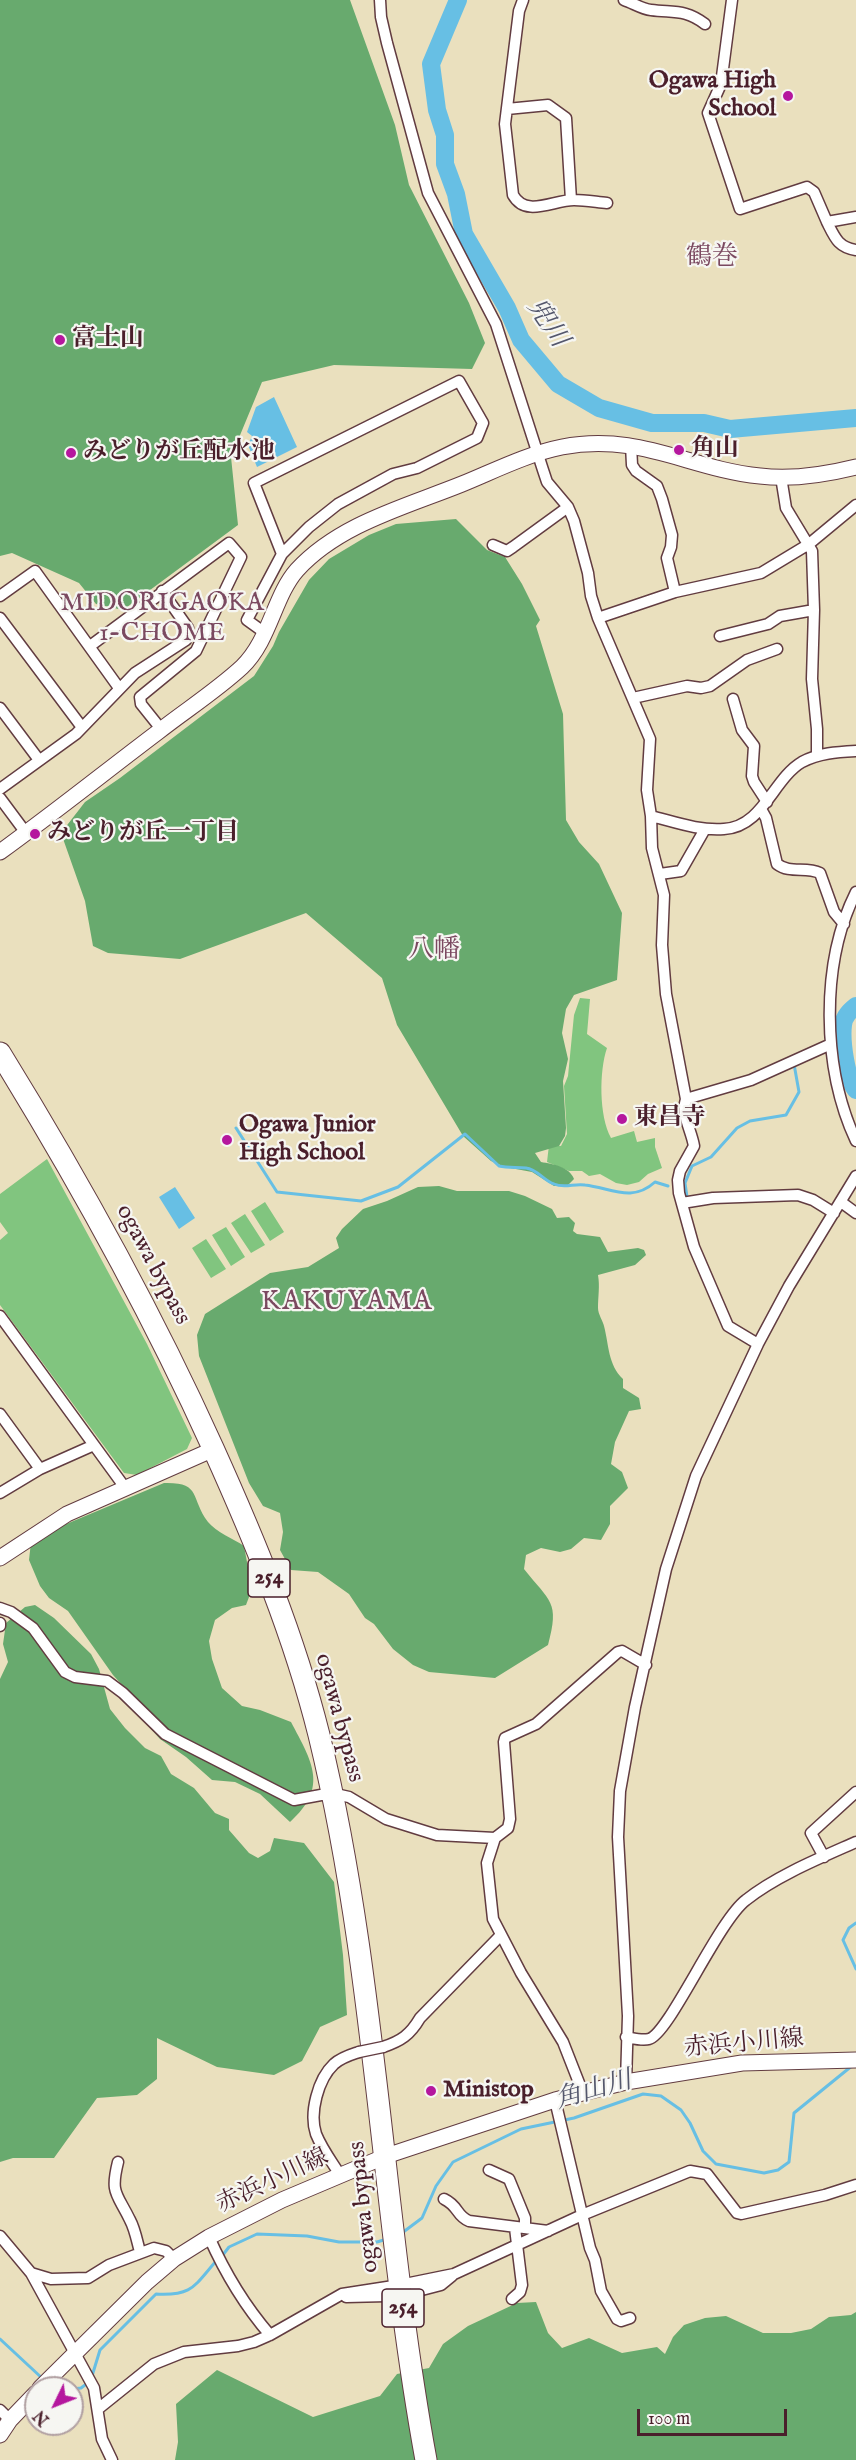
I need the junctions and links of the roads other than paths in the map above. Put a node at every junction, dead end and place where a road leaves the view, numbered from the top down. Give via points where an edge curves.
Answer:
1 (380, 0) edge
2 (523, 0) edge
3 (624, 0) edge
4 (732, 0) edge
5 (705, 24) dead end
6 (507, 109) junction
7 (572, 200) junction
8 (607, 203) dead end
9 (856, 217) edge
10 (827, 222) junction
11 (856, 250) edge
12 (631, 446) junction
13 (538, 453) junction
14 (856, 467) edge
15 (781, 477) junction
16 (856, 505) edge
17 (568, 507) junction
18 (809, 544) junction
19 (493, 545) dead end
20 (282, 554) junction
21 (162, 591) junction
22 (675, 592) junction
23 (0, 596) edge
24 (813, 610) junction
25 (0, 618) edge
26 (598, 618) junction
27 (265, 633) junction
28 (720, 636) dead end
29 (90, 646) junction
30 (777, 650) dead end
31 (119, 688) junction
32 (633, 698) junction
33 (733, 699) dead end
34 (0, 708) edge
35 (81, 726) junction
36 (161, 729) junction
37 (856, 751) edge
38 (817, 755) junction
39 (39, 760) junction
40 (0, 789) edge
41 (0, 798) edge
42 (764, 805) junction
43 (651, 816) junction
44 (705, 829) junction
45 (26, 833) junction
46 (0, 852) edge
47 (660, 874) junction
48 (856, 892) edge
49 (844, 924) junction
50 (831, 1044) junction
51 (0, 1053) edge
52 (686, 1099) junction
53 (856, 1141) edge
54 (856, 1176) edge
55 (841, 1202) junction
56 (682, 1203) junction
57 (834, 1213) junction
58 (856, 1213) edge
59 (0, 1316) edge
60 (758, 1344) junction
61 (0, 1414) edge
62 (4, 1427) edge
63 (94, 1445) junction
64 (214, 1449) junction
65 (40, 1469) junction
66 (126, 1489) junction
67 (0, 1493) edge
68 (0, 1558) edge
69 (0, 1608) edge
70 (646, 1665) junction
71 (856, 1792) edge
72 (332, 1795) junction
73 (495, 1838) junction
74 (856, 1842) edge
75 (824, 1857) junction
76 (500, 1936) junction
77 (626, 2037) junction
78 (856, 2060) edge
79 (626, 2082) junction
80 (583, 2093) junction
81 (557, 2106) junction
82 (386, 2156) junction
83 (118, 2162) dead end
84 (489, 2170) dead end
85 (340, 2175) junction
86 (856, 2185) edge
87 (444, 2199) dead end
88 (582, 2215) junction
89 (520, 2227) junction
90 (548, 2231) junction
91 (0, 2236) edge
92 (208, 2237) junction
93 (517, 2246) junction
94 (140, 2252) junction
95 (174, 2259) junction
96 (31, 2273) junction
97 (454, 2274) junction
98 (400, 2291) junction
99 (342, 2294) junction
100 (512, 2299) dead end
101 (630, 2318) dead end
102 (270, 2335) junction
103 (74, 2353) junction
104 (52, 2376) edge
105 (24, 2402) edge
106 (98, 2409) junction
107 (5, 2415) edge
108 (0, 2435) edge
109 (112, 2460) edge
110 (426, 2460) edge

1 - 13 street via 387,42 428,194 496,324
2 - 6 street
3 - 5 street via 650,10 691,14
4 - 10 street via 721,84 708,113 740,210 807,187 814,192
6 - 7 street via 548,105 566,118
6 - 7 street via 505,124 513,195 519,204 524,207
7 - 8 street
9 - 10 street
10 - 11 street via 838,244
12 - 13 street via 588,444
12 - 15 street via 734,471
12 - 22 street via 632,465 657,486 662,500 672,535 667,558
13 - 17 street via 547,482
13 - 27 street via 347,530 316,551 295,573
14 - 15 street via 829,474
15 - 18 street via 786,508
16 - 18 street
17 - 19 street via 513,548
17 - 26 street
18 - 22 street via 761,573
18 - 24 street
20 - 20 street via 254,483 459,381 483,423 477,438 417,468 393,474 338,504
20 - 27 street via 247,620
21 - 29 street
21 - 31 street via 188,628 186,640 145,665
21 - 36 street via 229,543 241,557 196,651 140,697 141,704
22 - 26 street
23 - 29 street via 35,571
24 - 28 street via 780,616 768,624
24 - 38 street
25 - 35 street
26 - 32 street
27 - 36 street via 244,665
29 - 31 street
30 - 32 street via 747,660 710,686 687,686
31 - 35 street
32 - 43 street via 650,739 647,790
33 - 42 street via 742,730 754,746 752,776
34 - 39 street
35 - 39 street via 76,734
36 - 45 street
37 - 38 street
38 - 42 street via 787,774
39 - 40 street
41 - 45 street
42 - 44 street via 738,826
42 - 49 street via 777,864 786,869 820,873 834,912
43 - 44 street
43 - 47 street via 652,848
44 - 47 street via 681,871
45 - 46 street
47 - 52 street via 666,994
48 - 49 street
49 - 50 street via 833,964
50 - 52 street via 751,1080
50 - 53 street via 845,1114
51 - 64 highway, ogawa bypass / 254 via 90,1202
52 - 56 street via 684,1116 694,1146 678,1180
54 - 55 street
55 - 57 street
55 - 58 street
56 - 57 street via 713,1198 798,1196
56 - 60 street via 694,1247 722,1315 728,1326
57 - 60 street
59 - 63 street
60 - 70 street via 690,1493 666,1569
61 - 62 street
62 - 65 street
63 - 65 street
63 - 66 street
64 - 66 street
64 - 72 highway, ogawa bypass / 254 via 277,1598 318,1732
65 - 67 street
66 - 68 street via 67,1514
69 - 72 street via 33,1628 65,1672 107,1681 165,1734 294,1800
70 - 73 street via 618,1652 536,1724 506,1737 510,1819 508,1828
70 - 77 street via 620,1791 618,1837
71 - 75 street via 811,1833
72 - 73 street via 348,1797 386,1819 437,1835
72 - 82 highway, ogawa bypass / 254 via 352,1901
73 - 76 street via 487,1863 487,1879
74 - 75 street
75 - 77 street via 744,1901 723,1926 668,2020 647,2040
76 - 80 street via 563,2042
76 - 85 street, bridge via 405,2038 343,2057 329,2069 315,2103 314,2127
77 - 79 street
78 - 79 street, 赤浜小川線 via 742,2063
79 - 80 street, 赤浜小川線
80 - 81 street, 赤浜小川線
81 - 82 street, 赤浜小川線
81 - 88 street
82 - 85 street, 赤浜小川線
82 - 98 highway, ogawa bypass / 254
83 - 94 street via 113,2182 117,2199 131,2221
84 - 89 street via 509,2179 525,2218
85 - 92 street, 赤浜小川線
86 - 88 street via 741,2214 707,2174 690,2171
87 - 89 street via 453,2203 461,2218 469,2221
88 - 90 street
88 - 101 street via 601,2291 617,2319
89 - 90 street
89 - 93 street
90 - 93 street
91 - 96 street
92 - 95 street, 赤浜小川線
92 - 102 street via 250,2312
93 - 97 street
93 - 100 street via 522,2285
94 - 95 street via 159,2248
94 - 96 street via 88,2278 51,2279
95 - 103 street, 赤浜小川線
96 - 103 street
97 - 98 street
97 - 98 street via 441,2285
98 - 99 street
98 - 99 street via 348,2298
98 - 110 highway, ogawa bypass / 254
99 - 102 street
102 - 106 street via 238,2346 184,2352 154,2364
103 - 104 street, 赤浜小川線
103 - 106 street via 94,2388
105 - 107 street
106 - 109 street via 102,2439
107 - 108 street

